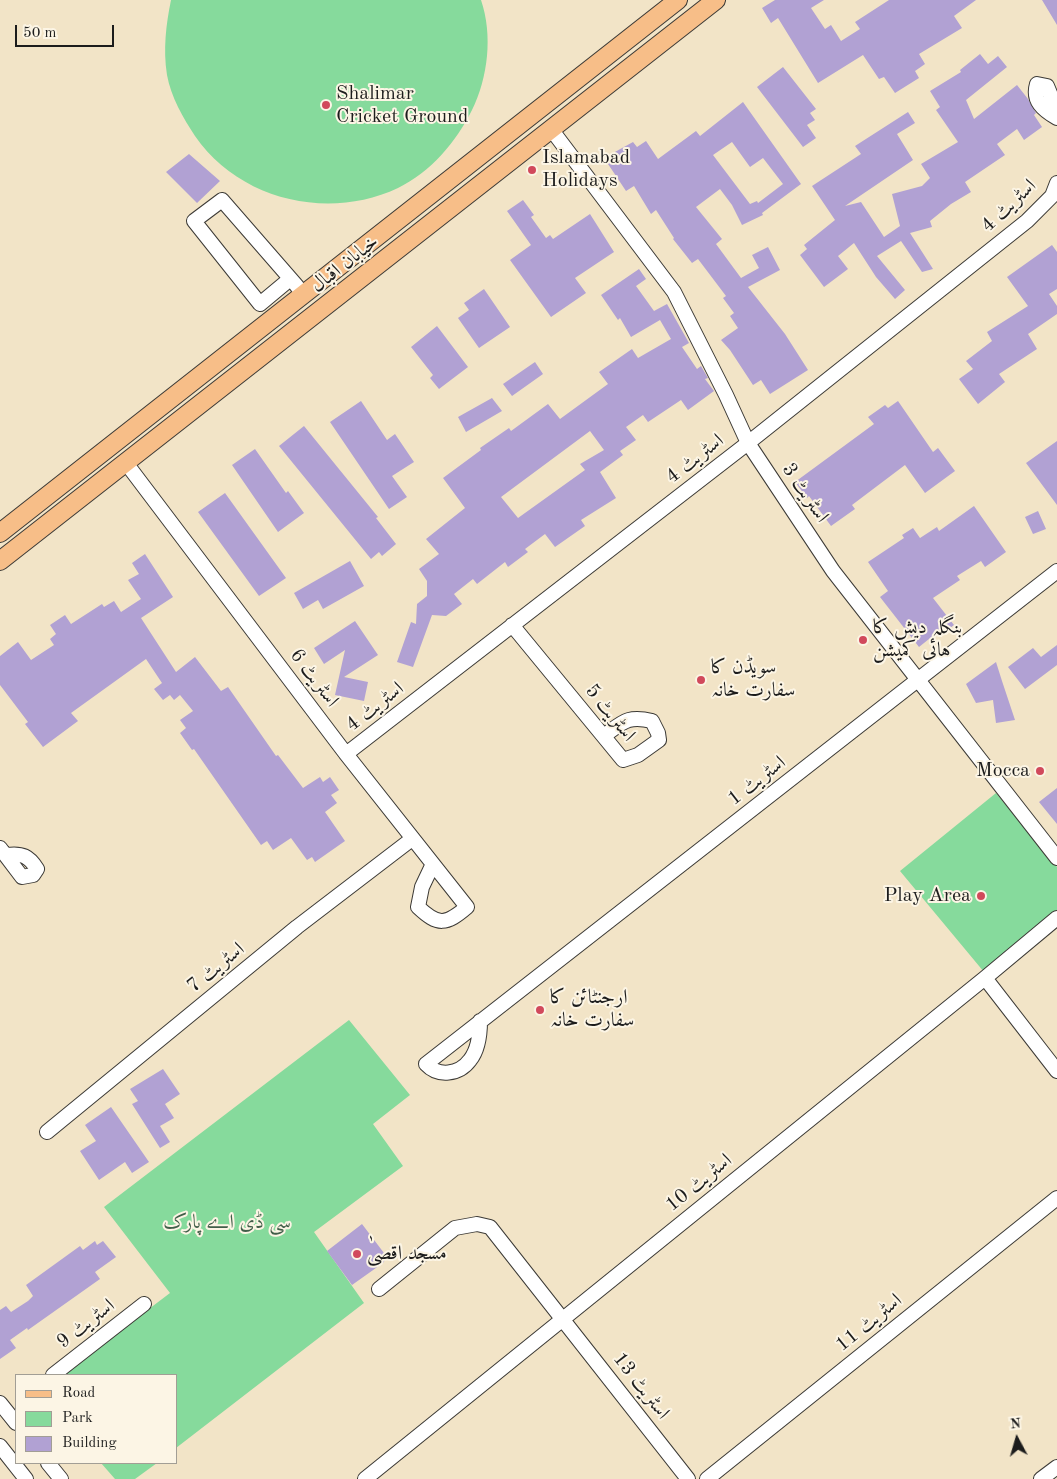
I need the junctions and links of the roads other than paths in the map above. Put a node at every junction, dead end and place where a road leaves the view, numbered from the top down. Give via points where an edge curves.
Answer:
1 (678, 0) edge
2 (716, 0) edge
3 (1057, 110) edge
4 (1057, 118) edge
5 (552, 129) junction
6 (1057, 183) edge
7 (290, 279) junction
8 (310, 288) junction
9 (331, 302) junction
10 (748, 444) junction
11 (126, 463) junction
12 (0, 533) edge
13 (0, 561) edge
14 (1057, 571) edge
15 (512, 625) junction
16 (918, 682) junction
17 (604, 735) dead end
18 (346, 754) junction
19 (412, 839) junction
20 (1057, 858) edge
21 (431, 868) dead end
22 (1057, 918) edge
23 (985, 978) junction
24 (480, 1021) dead end
25 (1057, 1071) edge
26 (48, 1132) dead end
27 (1057, 1198) edge
28 (379, 1289) dead end
29 (144, 1304) dead end
30 (563, 1318) junction
31 (54, 1374) edge
32 (6, 1408) edge
33 (15, 1422) edge
34 (0, 1446) edge
35 (49, 1464) edge
36 (1057, 1467) edge
37 (26, 1479) edge
38 (61, 1479) edge
39 (365, 1479) edge
40 (688, 1479) edge
41 (707, 1479) edge
42 (1041, 1479) edge

1 - 8 main road, خیابان اقبال
2 - 5 main road, خیابان اقبال
3 - 4 street via 1046,86 1037,84 1034,93 1039,105
5 - 9 main road, خیابان اقبال
5 - 10 street, اسٹریٹ 3 via 674,292
6 - 10 street, اسٹریٹ 4 via 1052,196 1028,221
7 - 7 street via 260,304 194,221 222,200
7 - 8 street
8 - 9 main road
8 - 12 main road, خیابان اقبال
9 - 11 main road, خیابان اقبال
10 - 15 street, اسٹریٹ 4
10 - 16 street, اسٹریٹ 3 via 833,571
11 - 13 main road, خیابان اقبال
11 - 18 street, اسٹریٹ 6
14 - 16 street, اسٹریٹ 1
15 - 17 street, اسٹریٹ 5 via 623,760 638,755 659,740 652,721 639,718 628,719
15 - 18 street, اسٹریٹ 4
16 - 20 street, اسٹریٹ 3
16 - 24 street, اسٹریٹ 1
18 - 19 street, اسٹریٹ 6
19 - 21 street, اسٹریٹ 6 via 467,907 443,922 430,918 418,907 422,887
19 - 26 street, اسٹریٹ 7 via 289,934
22 - 23 street, اسٹریٹ 10
23 - 25 street
23 - 30 street, اسٹریٹ 10
27 - 41 street, اسٹریٹ 11
28 - 30 street, اسٹریٹ 13 via 445,1234 477,1224 490,1227
29 - 31 street, اسٹریٹ 9
30 - 39 street, اسٹریٹ 10
30 - 40 street, اسٹریٹ 13
32 - 33 street
34 - 37 street
35 - 38 street
36 - 42 street

